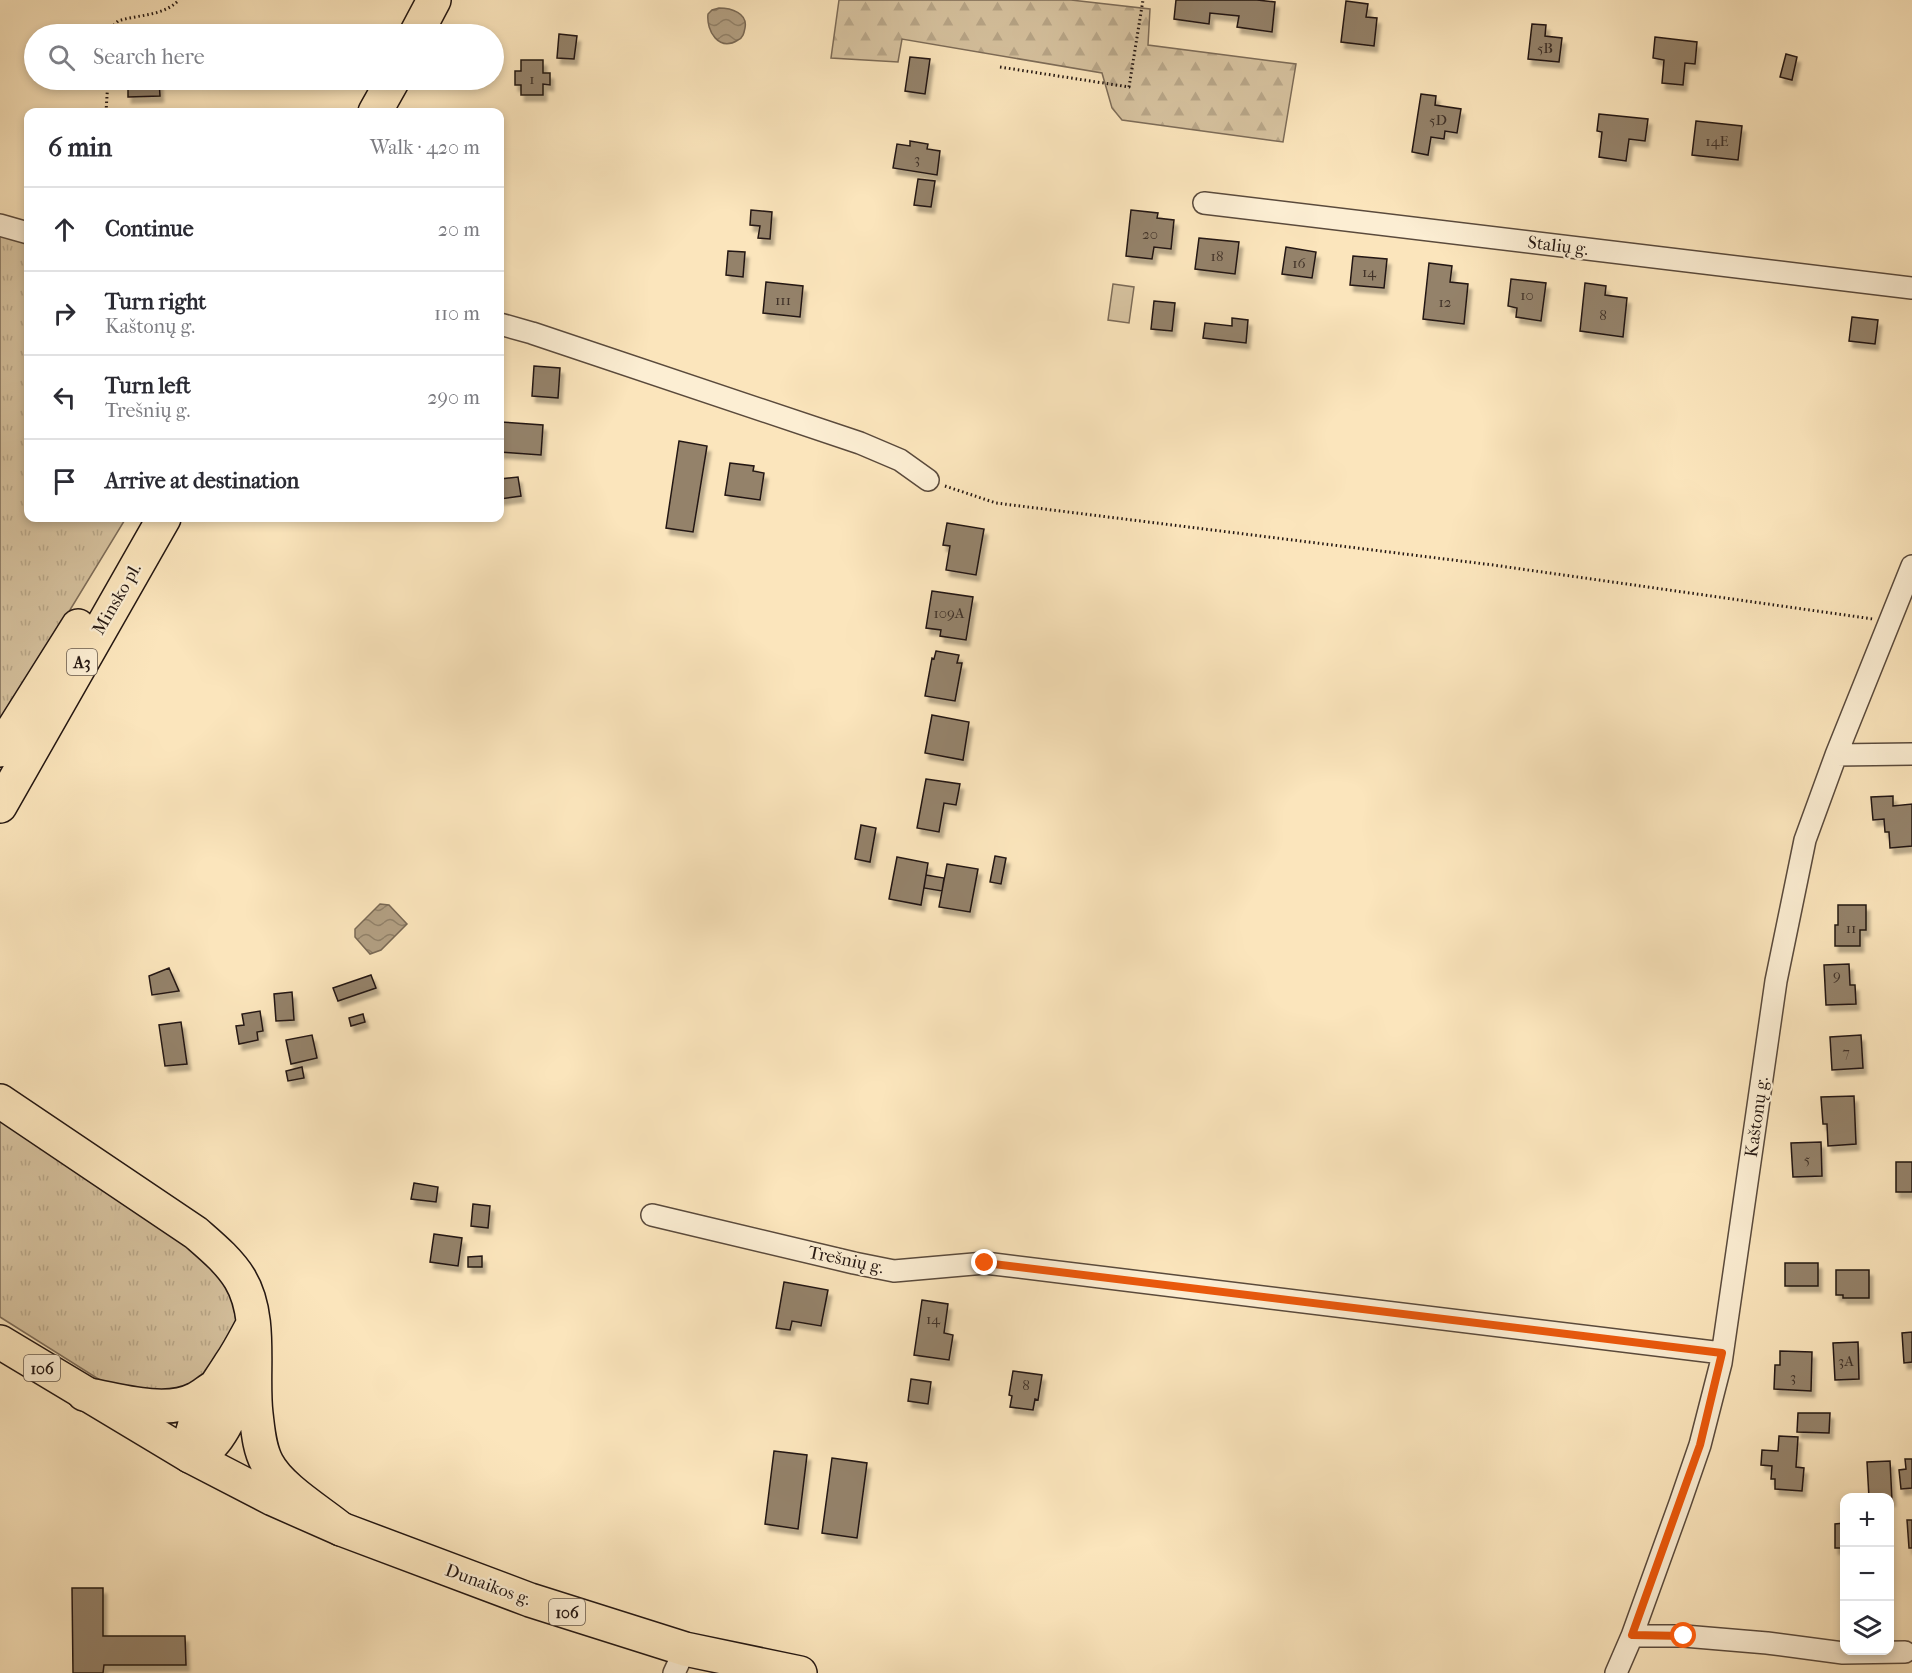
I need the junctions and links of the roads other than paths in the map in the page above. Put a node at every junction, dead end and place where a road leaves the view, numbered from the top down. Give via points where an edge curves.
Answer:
1 (434, 0) edge
2 (421, 24) edge
3 (387, 90) edge
4 (377, 108) edge
5 (1204, 203) dead end
6 (0, 225) edge
7 (24, 232) edge
8 (1912, 288) edge
9 (504, 325) edge
10 (928, 480) road end
11 (142, 522) edge
12 (162, 522) edge
13 (1912, 566) edge
14 (0, 750) edge
15 (1912, 754) edge
16 (1836, 755) junction
17 (0, 806) edge
18 (0, 1101) edge
19 (652, 1215) dead end
20 (254, 1338) junction
21 (0, 1342) edge
22 (1722, 1353) junction
23 (216, 1386) junction
24 (84, 1394) junction
25 (190, 1456) junction
26 (341, 1529) junction
27 (1632, 1635) junction
28 (1905, 1652) dead end
29 (679, 1661) edge
30 (800, 1673) edge
31 (1616, 1673) edge

1 - 2 main road
3 - 4 main road
5 - 8 street, Stalių g.
6 - 7 street
9 - 10 street via 860,443 900,460
11 - 14 main road, Minsko pl. / A3
12 - 17 main road, Minsko pl. / A3
13 - 16 street, Kaštonų g.
15 - 16 street
16 - 22 street, Kaštonų g. via 1805,840 1792,896
18 - 20 main road via 216,1250 241,1280 252,1310
19 - 22 street, Trešnių g. via 894,1271 985,1263
20 - 23 main road
20 - 25 main road via 231,1412 210,1445
20 - 26 main road via 258,1438 266,1462 280,1481
21 - 24 main road, 106
22 - 27 street, Kaštonų g. via 1700,1445
23 - 24 main road via 195,1400 175,1405 134,1404
23 - 25 main road via 193,1427
24 - 25 main road, 106
25 - 26 main road, Dunaikos g. / 106
26 - 29 main road, Dunaikos g. / 106
27 - 28 street via 1767,1643 1843,1653
27 - 31 street, Kaštonų g.
29 - 30 main road, Dunaikos g. / 106

